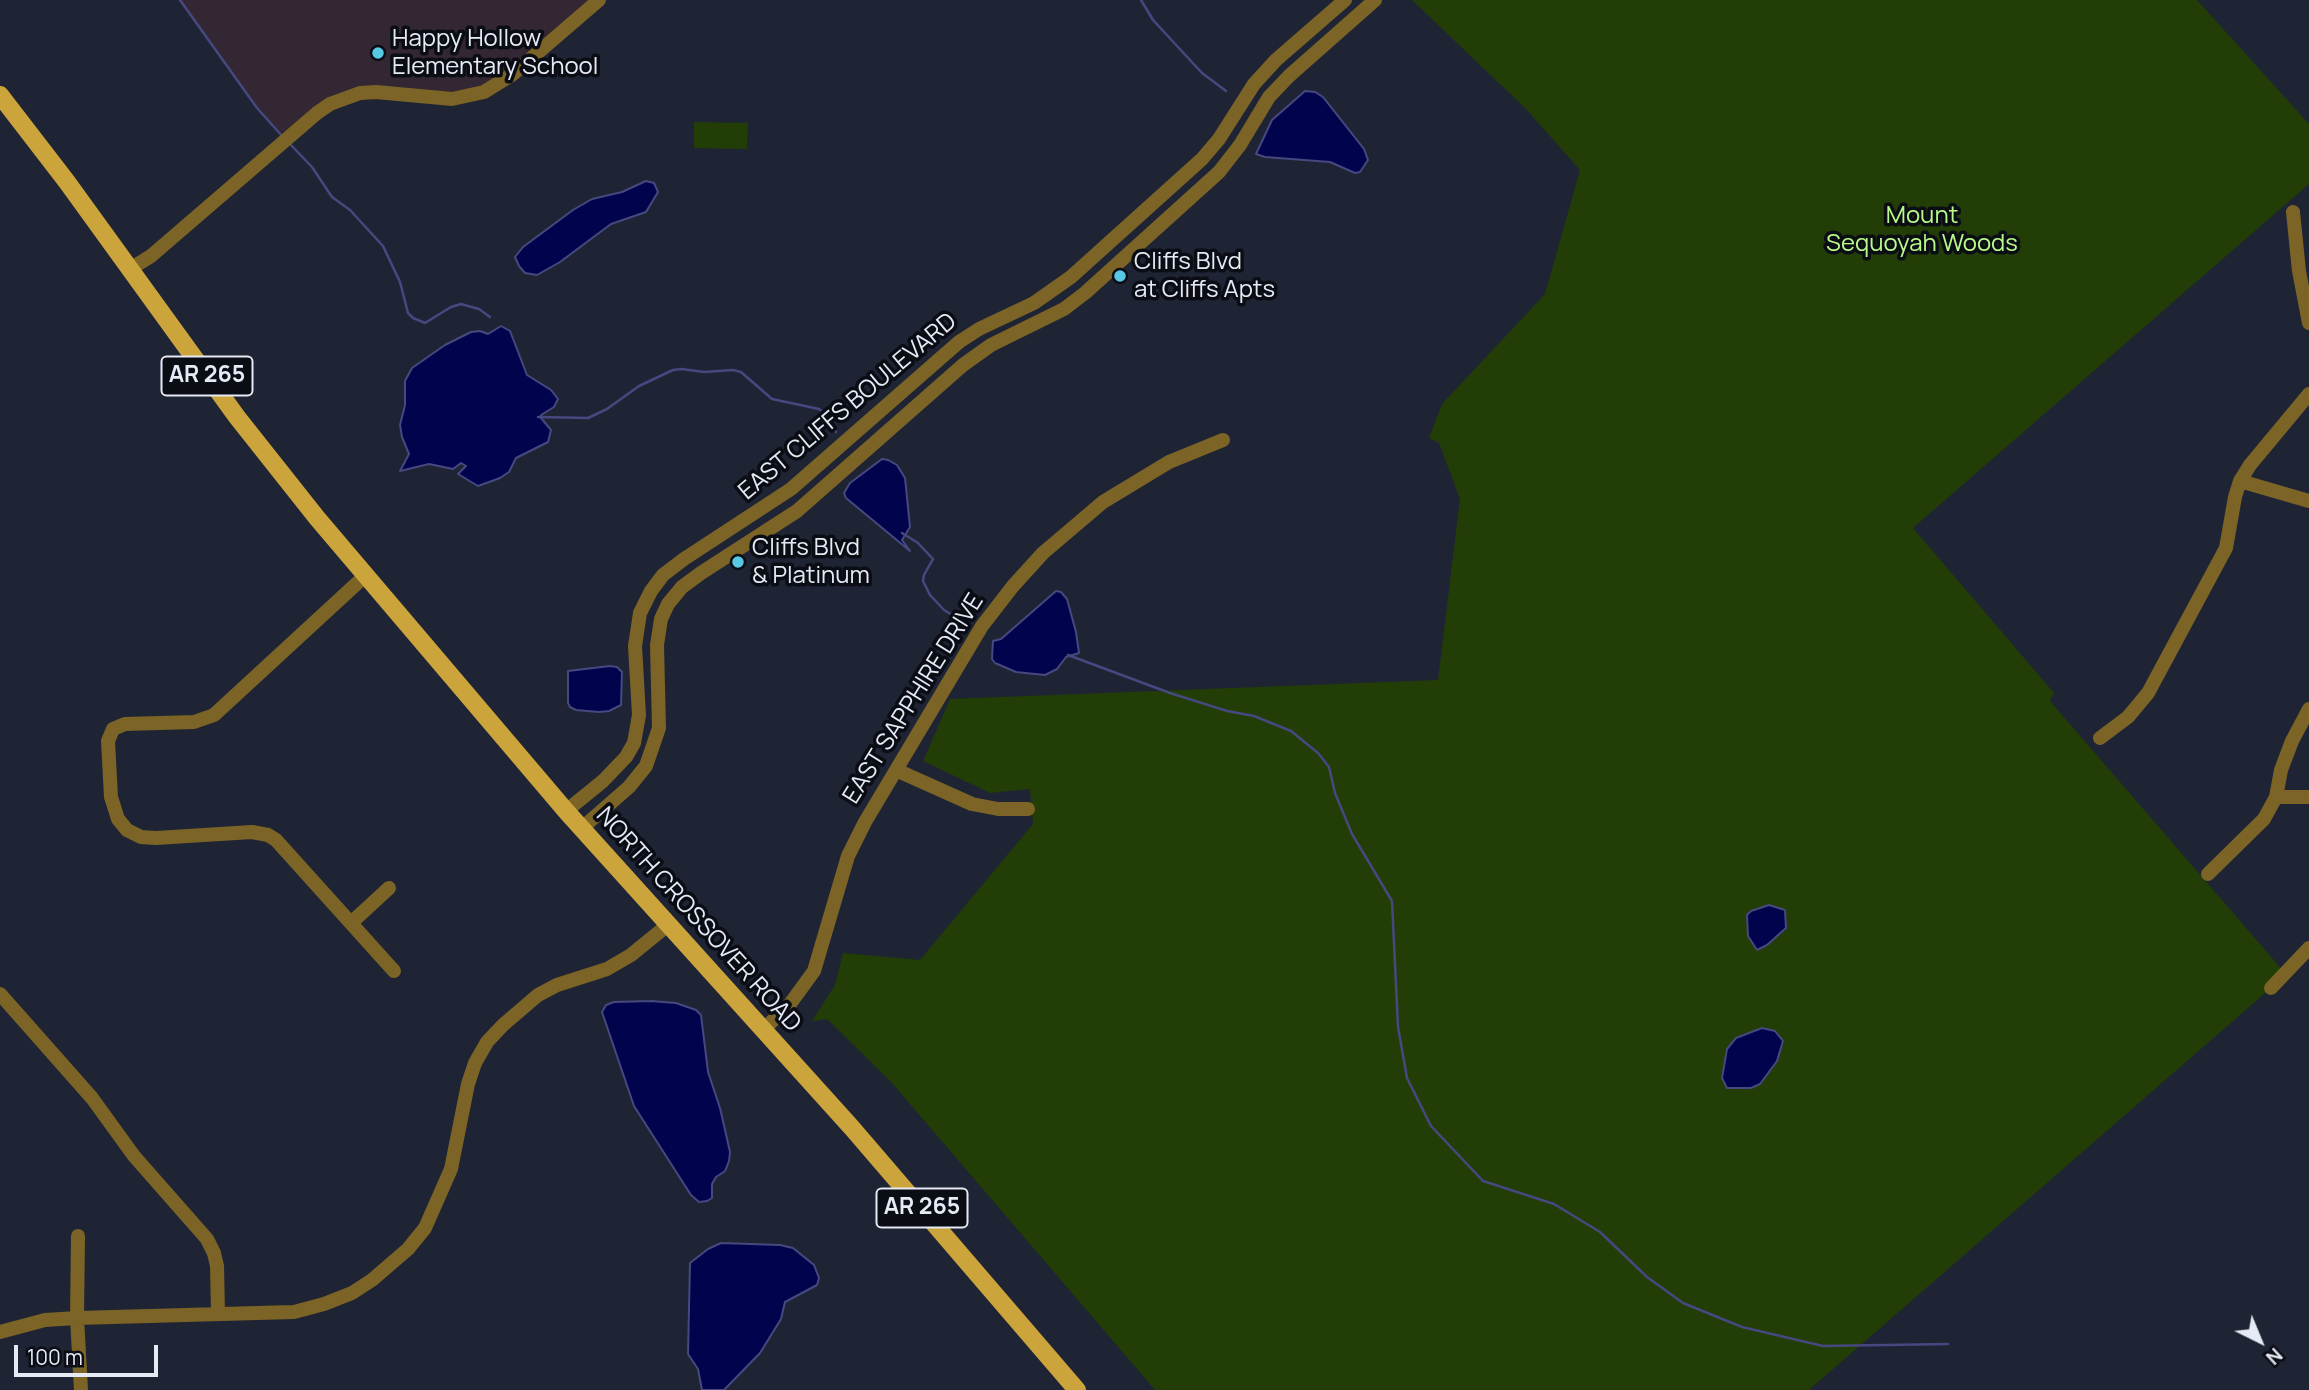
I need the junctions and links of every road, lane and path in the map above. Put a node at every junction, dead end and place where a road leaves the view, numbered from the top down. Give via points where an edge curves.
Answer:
1 (599, 0) edge
2 (1345, 0) edge
3 (1375, 0) edge
4 (1270, 66) junction
5 (1285, 80) junction
6 (0, 95) edge
7 (2293, 212) dead end
8 (130, 269) junction
9 (2309, 323) edge
10 (2309, 394) edge
11 (1223, 440) dead end
12 (2240, 481) junction
13 (2309, 501) edge
14 (366, 575) junction
15 (2309, 709) edge
16 (2100, 738) dead end
17 (896, 770) junction
18 (2276, 797) junction
19 (2309, 797) edge
20 (1028, 809) dead end
21 (566, 811) junction
22 (582, 828) junction
23 (2208, 874) dead end
24 (389, 888) dead end
25 (351, 923) junction
26 (669, 924) junction
27 (2309, 948) edge
28 (394, 971) dead end
29 (2271, 988) dead end
30 (0, 995) edge
31 (764, 1029) junction
32 (78, 1236) dead end
33 (218, 1313) junction
34 (77, 1318) junction
35 (0, 1332) edge
36 (81, 1390) edge
37 (1077, 1390) edge

1 - 8 street via 513,74 484,92 452,99 360,93 330,104
2 - 4 street, EAST CLIFFS BOULEVARD
3 - 5 street, EAST CLIFFS BOULEVARD
4 - 5 street
4 - 21 street, EAST CLIFFS BOULEVARD via 1202,159 1071,277 1034,303 959,342 792,489 663,575 640,612 635,646 639,715 634,743 603,781
5 - 22 street, EAST CLIFFS BOULEVARD via 1219,172 1085,293 963,365 797,511 682,587 661,620 657,645 659,727 646,766
6 - 8 main road, AR 265
7 - 9 street
8 - 14 main road, NORTH CROSSOVER ROAD / AR 265 via 237,418
10 - 12 street
11 - 17 street, EAST SAPPHIRE DRIVE via 1169,463 1103,502 1044,553 982,626
12 - 13 street
12 - 16 street via 2227,548 2148,693 2128,717
14 - 21 main road, NORTH CROSSOVER ROAD / AR 265
14 - 25 street via 214,715 194,722 125,724 113,729 108,741 111,797 118,820 127,830 156,838 268,835
15 - 18 street via 2291,741
17 - 20 street via 972,804
17 - 31 street, EAST SAPPHIRE DRIVE via 848,856 814,971 796,998
18 - 19 street
18 - 23 street via 2264,818
21 - 22 main road, NORTH CROSSOVER ROAD / AR 265
22 - 26 main road, NORTH CROSSOVER ROAD / AR 265
24 - 25 street
25 - 28 street
26 - 31 main road, NORTH CROSSOVER ROAD / AR 265
26 - 33 street via 607,969 538,995 487,1042 468,1084 451,1170 425,1228 408,1250 352,1293 324,1304 294,1312
27 - 29 street
30 - 33 street via 92,1098 207,1239 217,1266
31 - 37 main road, NORTH CROSSOVER ROAD / AR 265
32 - 34 street
33 - 34 street
34 - 35 street via 45,1320
34 - 36 street

